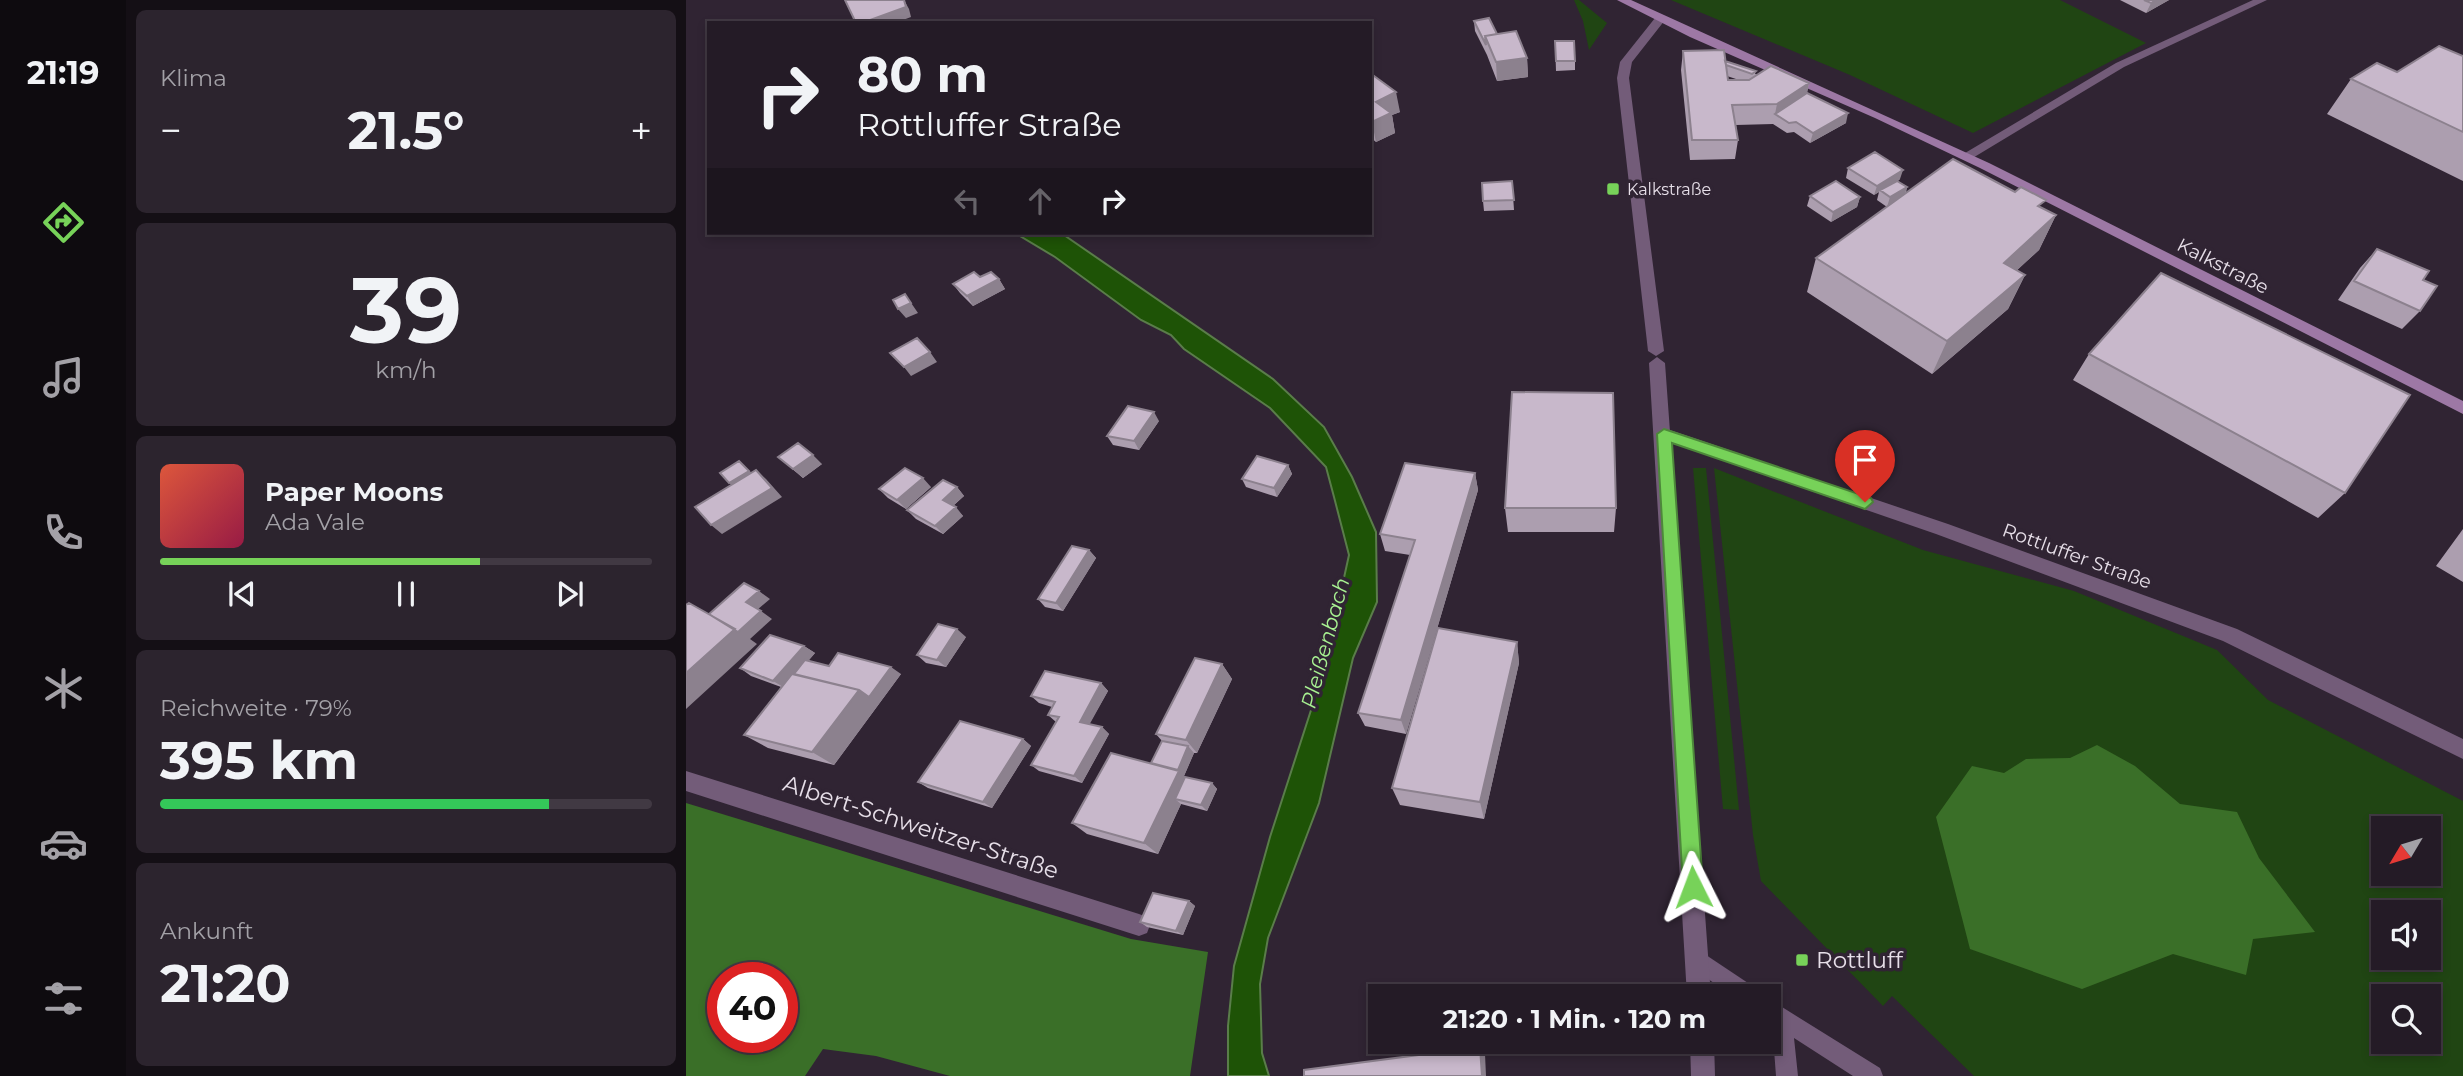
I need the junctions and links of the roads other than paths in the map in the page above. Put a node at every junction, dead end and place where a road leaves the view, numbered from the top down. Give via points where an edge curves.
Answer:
1 (1622, 0) edge
2 (2262, 0) edge
3 (1659, 20) junction
4 (1966, 156) junction
5 (2463, 408) edge
6 (1664, 434) junction
7 (2463, 749) edge
8 (686, 781) edge
9 (1139, 925) edge
10 (1697, 959) junction
11 (1698, 984) edge
12 (1733, 984) edge
13 (1781, 1018) edge
14 (1781, 1045) edge
15 (1702, 1054) edge
16 (1703, 1076) edge
17 (1787, 1076) edge
18 (1872, 1076) edge

1 - 3 main road, Kalkstraße
2 - 4 street via 2120,65
3 - 4 main road, Kalkstraße via 1842,97
3 - 6 street via 1626,62 1623,78
4 - 5 main road, Kalkstraße
6 - 7 street, Rottluffer Straße via 1942,528 2230,635
6 - 10 street
8 - 9 street, Albert-Schweitzer-Straße
10 - 11 street
10 - 12 lane
13 - 18 lane
14 - 17 lane
15 - 16 street

